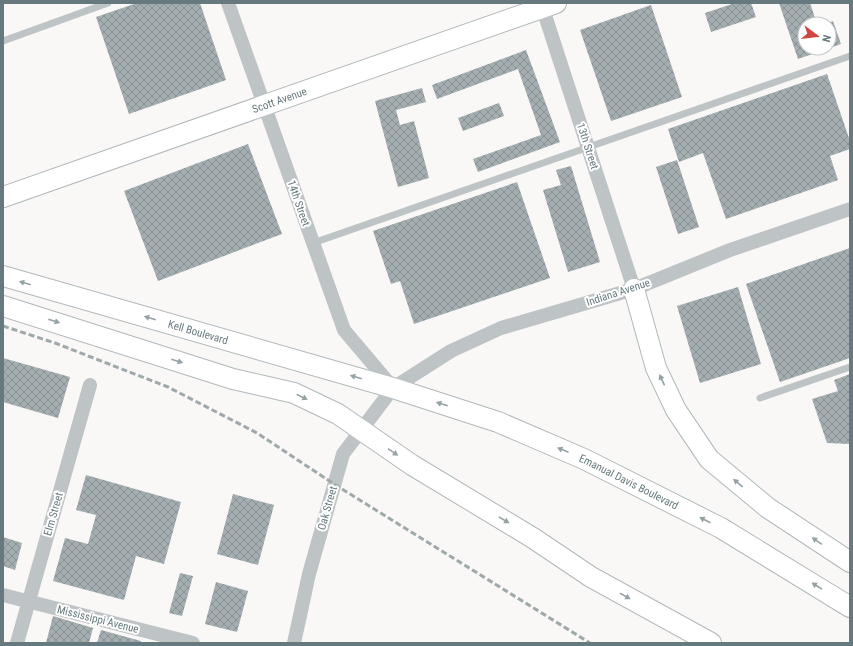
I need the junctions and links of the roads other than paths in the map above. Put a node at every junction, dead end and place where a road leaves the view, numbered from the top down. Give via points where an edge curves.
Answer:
1 (108, 3) edge
2 (228, 3) edge
3 (547, 5) edge
4 (3, 41) edge
5 (850, 56) edge
6 (264, 104) junction
7 (588, 147) junction
8 (3, 197) edge
9 (850, 209) edge
10 (313, 243) junction
11 (3, 276) edge
12 (634, 289) junction
13 (3, 306) edge
14 (850, 367) edge
15 (90, 385) dead end
16 (393, 388) junction
17 (760, 398) dead end
18 (361, 430) junction
19 (850, 562) edge
20 (3, 595) edge
21 (28, 603) junction
22 (850, 607) edge
23 (17, 643) edge
24 (193, 643) edge
25 (294, 643) edge
26 (711, 643) edge

1 - 4 lane
2 - 6 street, 14th Street
3 - 6 main road, Scott Avenue
3 - 7 street, 13th Street
5 - 7 lane
6 - 8 main road, Scott Avenue
6 - 10 street, 14th Street
7 - 10 lane
7 - 12 street, 13th Street
9 - 12 street, Indiana Avenue via 730,250
10 - 16 street, 14th Street via 344,330
16 -> 11 main road, Kell Boulevard
12 - 16 street, Indiana Avenue via 501,328 451,351
19 -> 12 main road via 768,508 709,459 676,410 656,368
13 -> 18 main road via 233,379 294,393 338,414
14 - 17 lane
15 - 21 street, Elm Street
16 - 18 street, Oak Street
22 -> 16 main road, Emanual Davis Boulevard via 721,528 584,458 498,422
18 - 25 street, Oak Street via 342,454 309,574
18 -> 26 main road via 412,465 533,538 591,577
20 - 21 street, Mississippi Avenue
21 - 23 street, Elm Street
21 - 24 street, Mississippi Avenue

